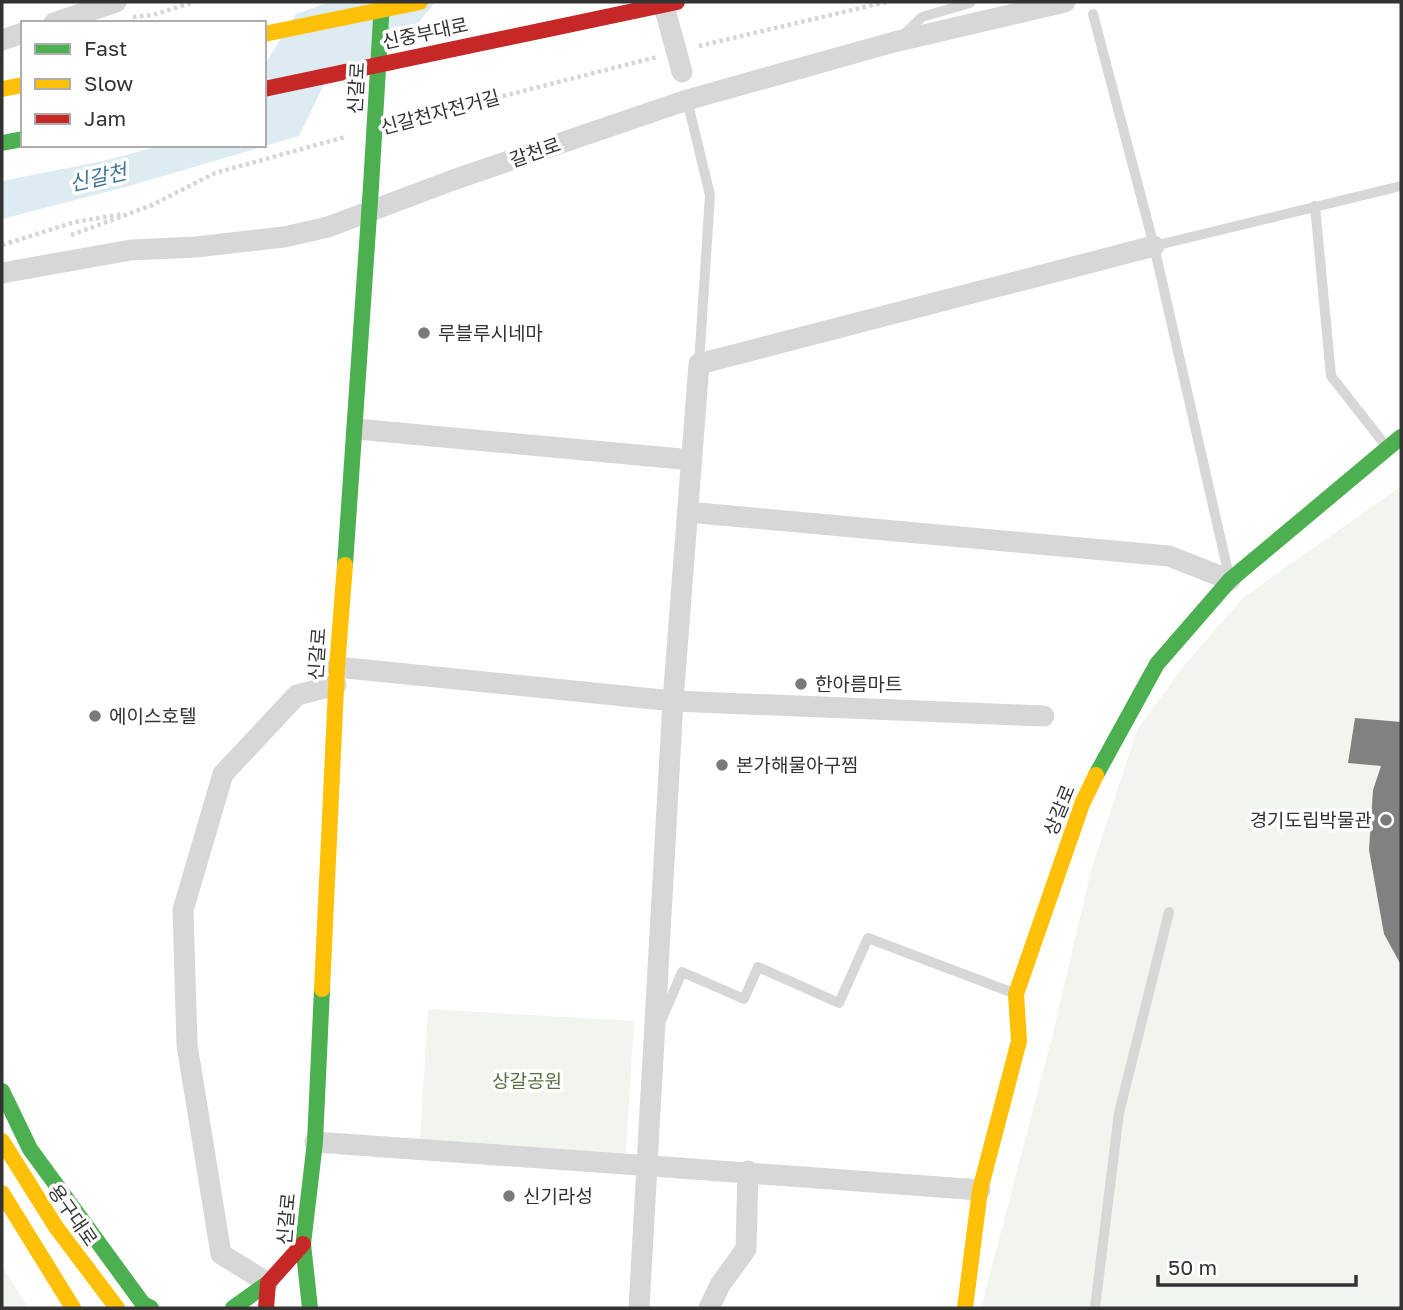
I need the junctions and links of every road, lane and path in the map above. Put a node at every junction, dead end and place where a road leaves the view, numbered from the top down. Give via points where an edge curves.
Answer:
1 (116, 2) edge
2 (382, 2) edge
3 (420, 2) edge
4 (663, 2) edge
5 (677, 2) edge
6 (886, 2) edge
7 (1065, 2) edge
8 (970, 3) edge
9 (1093, 14) dead end
10 (60, 21) edge
11 (21, 34) edge
12 (266, 34) edge
13 (2, 40) edge
14 (894, 42) junction
15 (691, 49) dead end
16 (664, 55) dead end
17 (21, 85) edge
18 (2, 89) edge
19 (266, 89) edge
20 (687, 100) junction
21 (399, 123) dead end
22 (345, 137) dead end
23 (21, 139) edge
24 (2, 143) edge
25 (1401, 186) edge
26 (1315, 206) junction
27 (370, 212) junction
28 (2, 245) edge
29 (1154, 246) junction
30 (2, 273) edge
31 (699, 364) junction
32 (356, 429) junction
33 (1401, 437) edge
34 (1387, 447) junction
35 (692, 460) junction
36 (688, 512) junction
37 (1230, 580) junction
38 (337, 676) junction
39 (673, 701) junction
40 (1044, 716) dead end
41 (1169, 912) dead end
42 (1016, 994) junction
43 (654, 1037) junction
44 (2, 1091) edge
45 (2, 1141) edge
46 (315, 1142) junction
47 (647, 1167) junction
48 (748, 1171) junction
49 (980, 1190) junction
50 (2, 1193) edge
51 (303, 1244) junction
52 (268, 1283) junction
53 (147, 1307) edge
54 (73, 1308) edge
55 (117, 1308) edge
56 (233, 1308) edge
57 (266, 1308) edge
58 (310, 1308) edge
59 (639, 1308) edge
60 (709, 1308) edge
61 (965, 1308) edge
62 (1095, 1308) edge

1 - 10 street
2 - 27 main road, 신갈로, bridge
3 - 12 main road, 신중부대로, bridge
4 - 20 street, bridge
5 - 19 main road, 신중부대로, bridge
6 - 15 path
7 - 14 street, 갈천로
8 - 14 lane via 922,17
9 - 29 lane
11 - 13 street
14 - 20 street, 갈천로
16 - 21 path, 신갈천자전거길
17 - 18 main road
20 - 27 street, 갈천로
20 - 31 lane via 710,195
22 - 28 path via 215,173 134,212 75,222
23 - 24 main road
25 - 26 lane
26 - 29 lane
26 - 34 lane via 1331,376
27 - 30 street, 갈천로 via 284,237 131,250
27 - 32 main road, 신갈로
29 - 31 street
29 - 37 lane
31 - 35 street
32 - 35 street
32 - 38 main road, 신갈로
33 - 34 main road, 상갈로
34 - 37 main road, 상갈로
35 - 36 street
36 - 37 street via 1169,556
36 - 39 street
37 - 42 main road, 상갈로 via 1157,664 1115,738 1082,804
38 - 39 street
38 - 46 main road, 신갈로
38 - 52 street via 297,695 223,774 183,910 187,1045 222,1254
39 - 40 street
39 - 43 street
41 - 62 lane via 1119,1114
42 - 43 lane via 867,938 839,1003 758,967 744,999 682,972
42 - 49 main road, 상갈로 via 1019,1041
43 - 47 street
44 - 53 main road via 30,1149
45 - 55 main road, 용구대로 via 28,1188
46 - 47 street
46 - 51 main road, 신갈로
47 - 48 street
47 - 59 street
48 - 49 street
48 - 60 street via 746,1250
49 - 61 main road, 상갈로
50 - 54 main road
51 - 52 main road
51 - 58 main road, 신갈로
52 - 56 main road
52 - 57 main road

